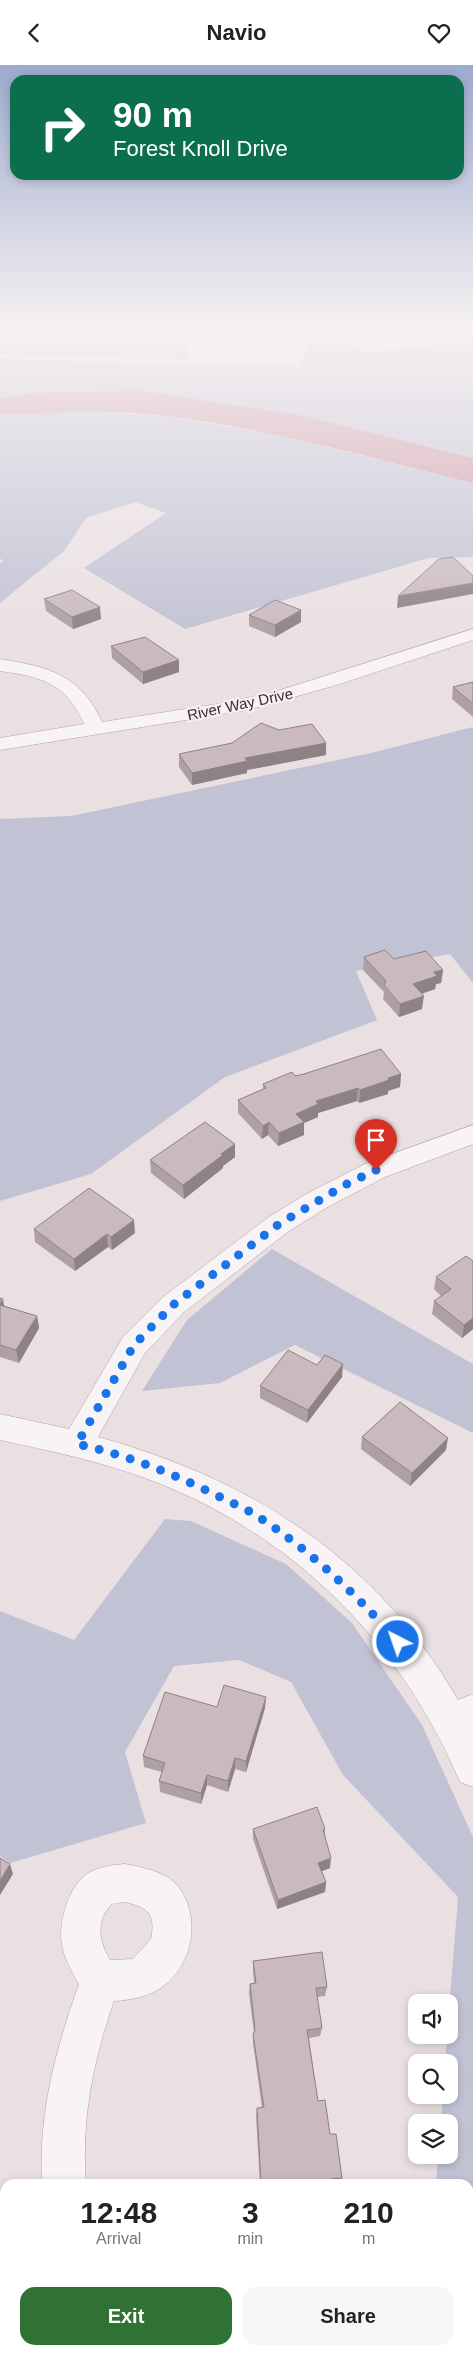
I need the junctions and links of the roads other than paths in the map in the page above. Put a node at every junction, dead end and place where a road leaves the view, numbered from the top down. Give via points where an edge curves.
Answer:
1 (473, 634) edge
2 (0, 665) edge
3 (96, 729) junction
4 (0, 744) edge
5 (473, 1134) edge
6 (0, 1427) edge
7 (77, 1444) junction
8 (462, 1715) edge
9 (473, 1769) edge
10 (100, 1981) dead end
11 (63, 2179) edge

1 - 3 street, River Way Drive via 288,695
2 - 3 street via 40,672 68,684 89,710
3 - 4 street, River Way Drive
5 - 7 street via 376,1170 316,1201 279,1224 173,1305 134,1345
6 - 7 street
7 - 8 street via 104,1450 187,1481 255,1515 291,1539 375,1615
8 - 9 street
10 - 11 street via 82,2031 65,2106

